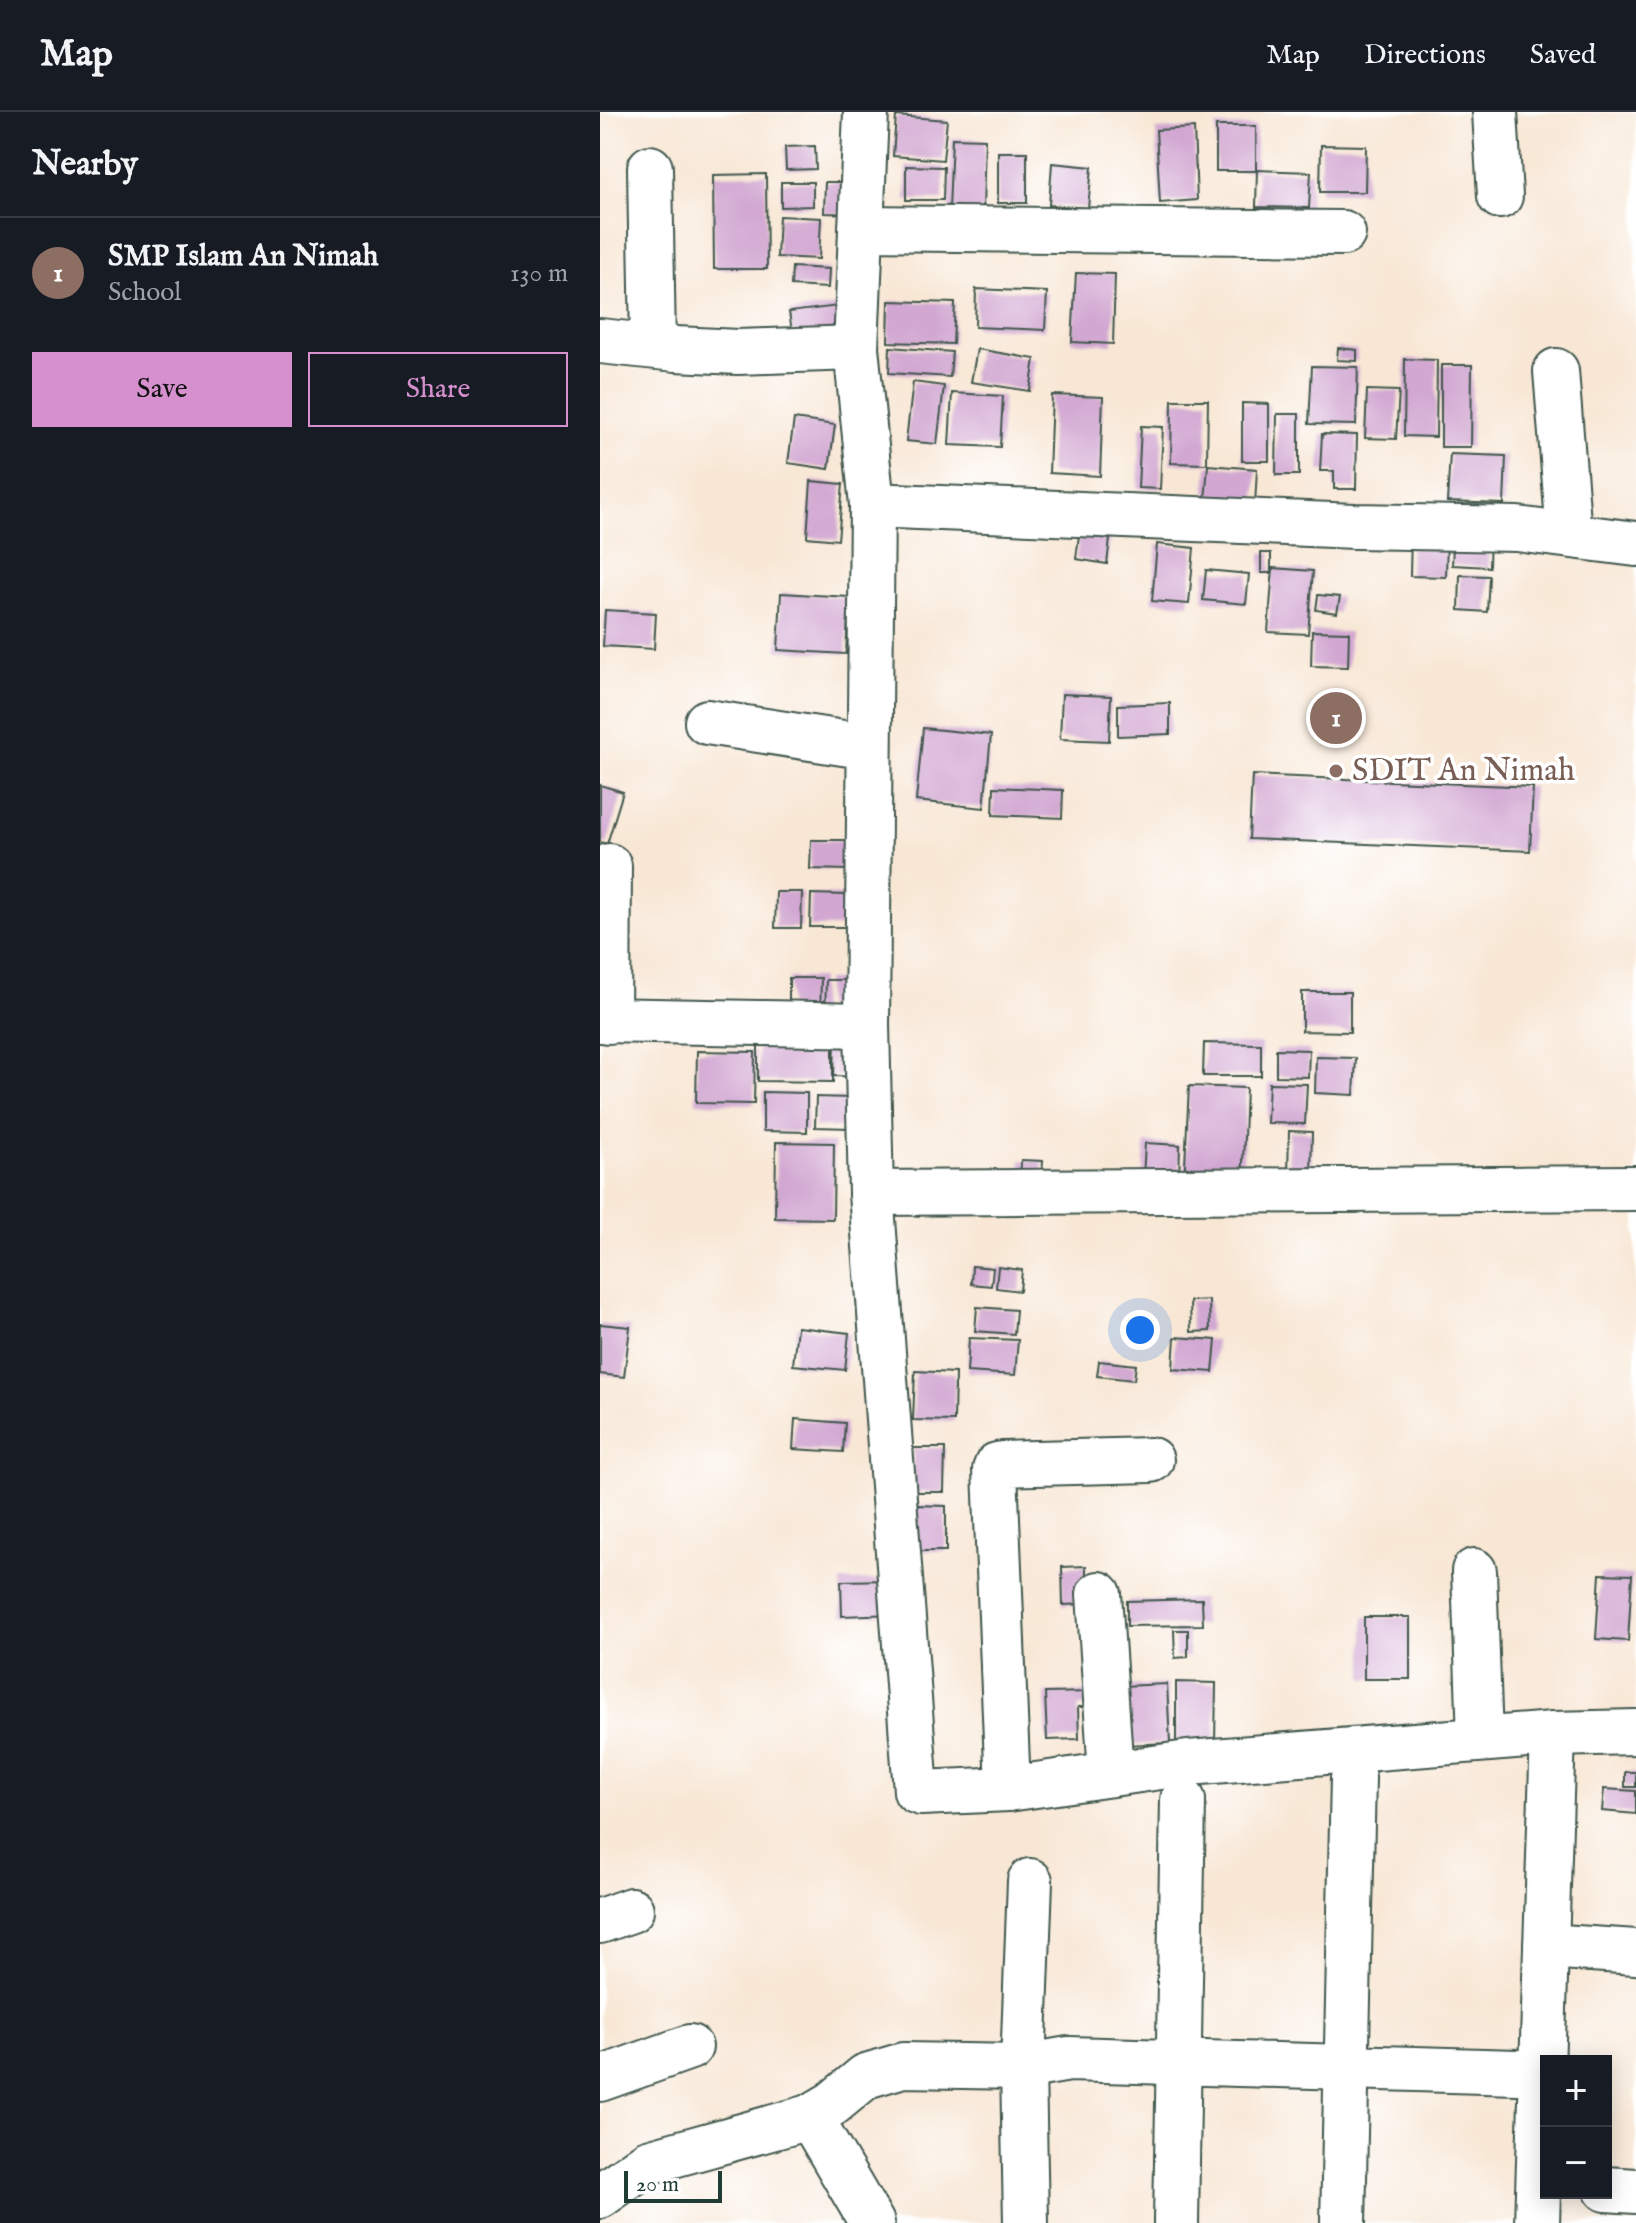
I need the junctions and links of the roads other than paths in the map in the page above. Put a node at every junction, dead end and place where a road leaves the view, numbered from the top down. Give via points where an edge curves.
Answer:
1 (866, 112) edge
2 (1495, 112) edge
3 (650, 168) dead end
4 (1500, 196) dead end
5 (861, 228) junction
6 (1343, 233) dead end
7 (600, 341) edge
8 (653, 346) junction
9 (856, 348) junction
10 (1556, 371) dead end
11 (872, 505) junction
12 (1569, 535) junction
13 (1636, 544) edge
14 (707, 722) dead end
15 (869, 747) junction
16 (609, 866) dead end
17 (604, 1020) edge
18 (867, 1025) junction
19 (1636, 1188) edge
20 (871, 1193) junction
21 (1151, 1460) dead end
22 (1474, 1571) dead end
23 (1099, 1594) dead end
24 (1636, 1732) edge
25 (1553, 1734) junction
26 (1480, 1739) junction
27 (1111, 1774) junction
28 (1353, 1778) dead end
29 (1008, 1789) junction
30 (1551, 1790) junction
31 (1183, 1800) dead end
32 (1030, 1881) dead end
33 (1546, 1946) junction
34 (1636, 1952) edge
35 (690, 2047) dead end
36 (1180, 2062) junction
37 (1347, 2066) junction
38 (1023, 2067) junction
39 (1518, 2072) junction
40 (600, 2079) edge
41 (810, 2117) junction
42 (1542, 2127) edge
43 (1612, 2189) edge
44 (1636, 2191) edge
45 (600, 2196) edge
46 (872, 2223) edge
47 (1026, 2223) edge
48 (1176, 2223) edge
49 (1343, 2223) edge
50 (1513, 2223) edge

1 - 5 street
2 - 4 street
3 - 8 street
5 - 6 street
5 - 9 street
7 - 8 street
8 - 9 street via 738,352
9 - 11 street
10 - 12 street
11 - 12 street
11 - 15 street
12 - 13 street
14 - 15 street
15 - 18 street
16 - 17 street
17 - 18 street
18 - 20 street
19 - 20 street
20 - 29 street via 915,1788 921,1793
21 - 29 street via 997,1465
22 - 26 street
23 - 27 street
24 - 25 street
25 - 26 street
25 - 30 street
26 - 27 street
27 - 29 street
28 - 37 street
30 - 33 street
30 - 39 street via 1527,1793
31 - 36 street
32 - 38 street
33 - 34 street
33 - 42 street
35 - 40 street
36 - 37 street
36 - 38 street via 1069,2059
36 - 48 street
37 - 39 street
37 - 49 street
38 - 41 street via 903,2065 866,2076
38 - 47 street
39 - 50 street
41 - 45 street via 648,2162
41 - 46 street
43 - 44 street

